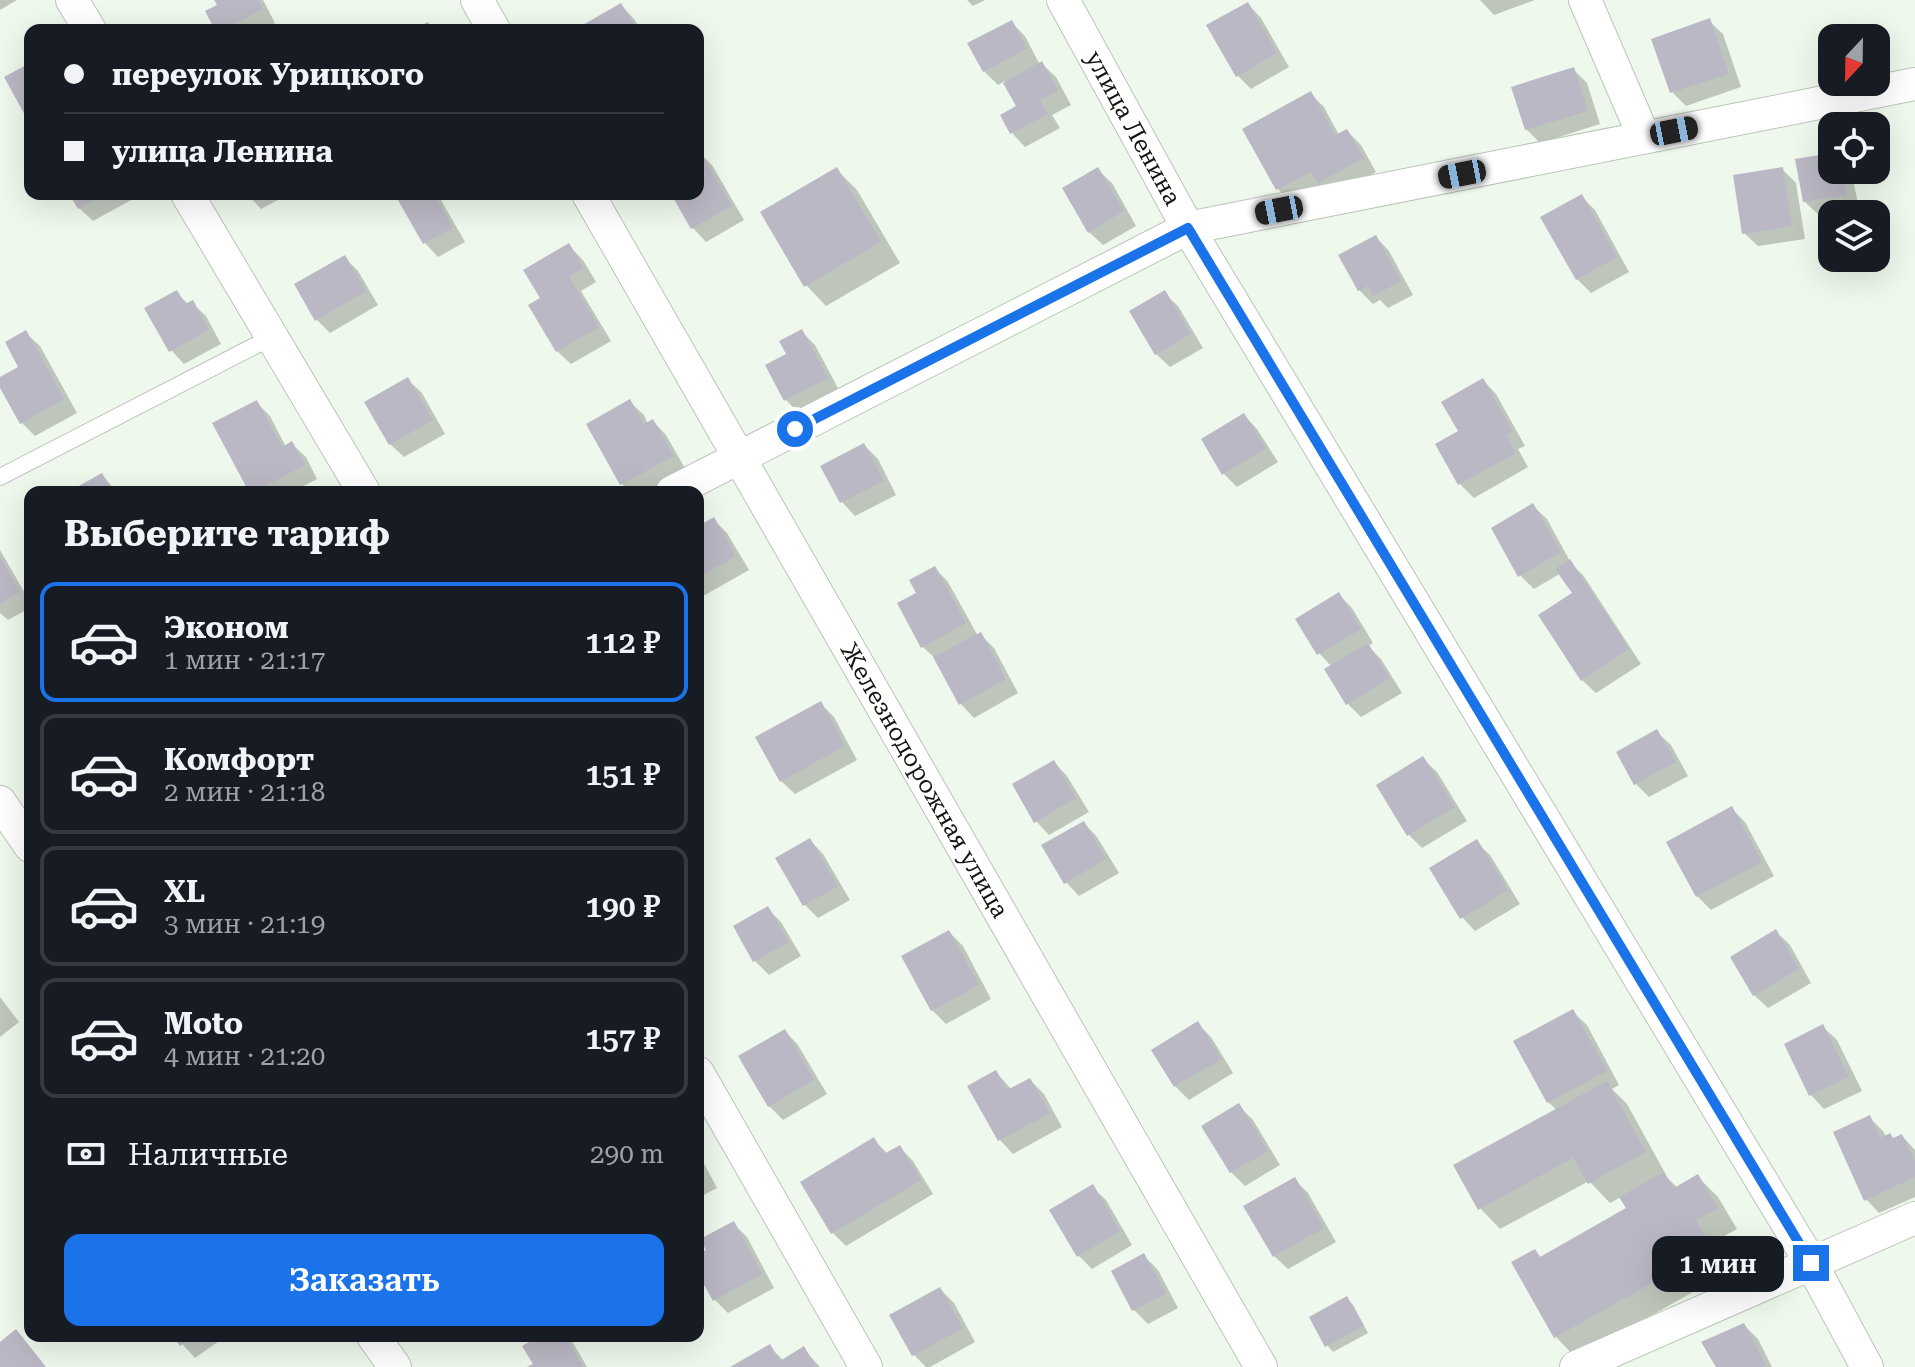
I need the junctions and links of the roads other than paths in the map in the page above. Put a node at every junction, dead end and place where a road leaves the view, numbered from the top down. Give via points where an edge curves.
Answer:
1 (72, 0) edge
2 (477, 0) edge
3 (1063, 0) edge
4 (1585, 0) edge
5 (86, 24) edge
6 (491, 24) edge
7 (1915, 84) edge
8 (1644, 137) junction
9 (191, 200) edge
10 (591, 200) edge
11 (1188, 228) junction
12 (272, 337) junction
13 (739, 458) junction
14 (0, 477) edge
15 (360, 486) edge
16 (684, 486) edge
17 (13, 808) edge
18 (24, 833) edge
19 (704, 1084) edge
20 (1915, 1218) edge
21 (1811, 1263) junction
22 (377, 1342) edge
23 (395, 1367) edge
24 (866, 1367) edge
25 (1261, 1367) edge
26 (1576, 1367) edge
27 (1867, 1367) edge

1 - 5 street
2 - 6 street
3 - 11 street, улица Ленина
4 - 8 street
7 - 8 street
8 - 11 street
9 - 12 street
10 - 13 street, Железнодорожная улица
11 - 13 street
11 - 21 street, улица Ленина
12 - 14 lane
12 - 15 street
13 - 16 street
13 - 25 street, Железнодорожная улица
17 - 18 street
19 - 24 street
20 - 21 street
21 - 26 street
21 - 27 street, улица Ленина
22 - 23 street

